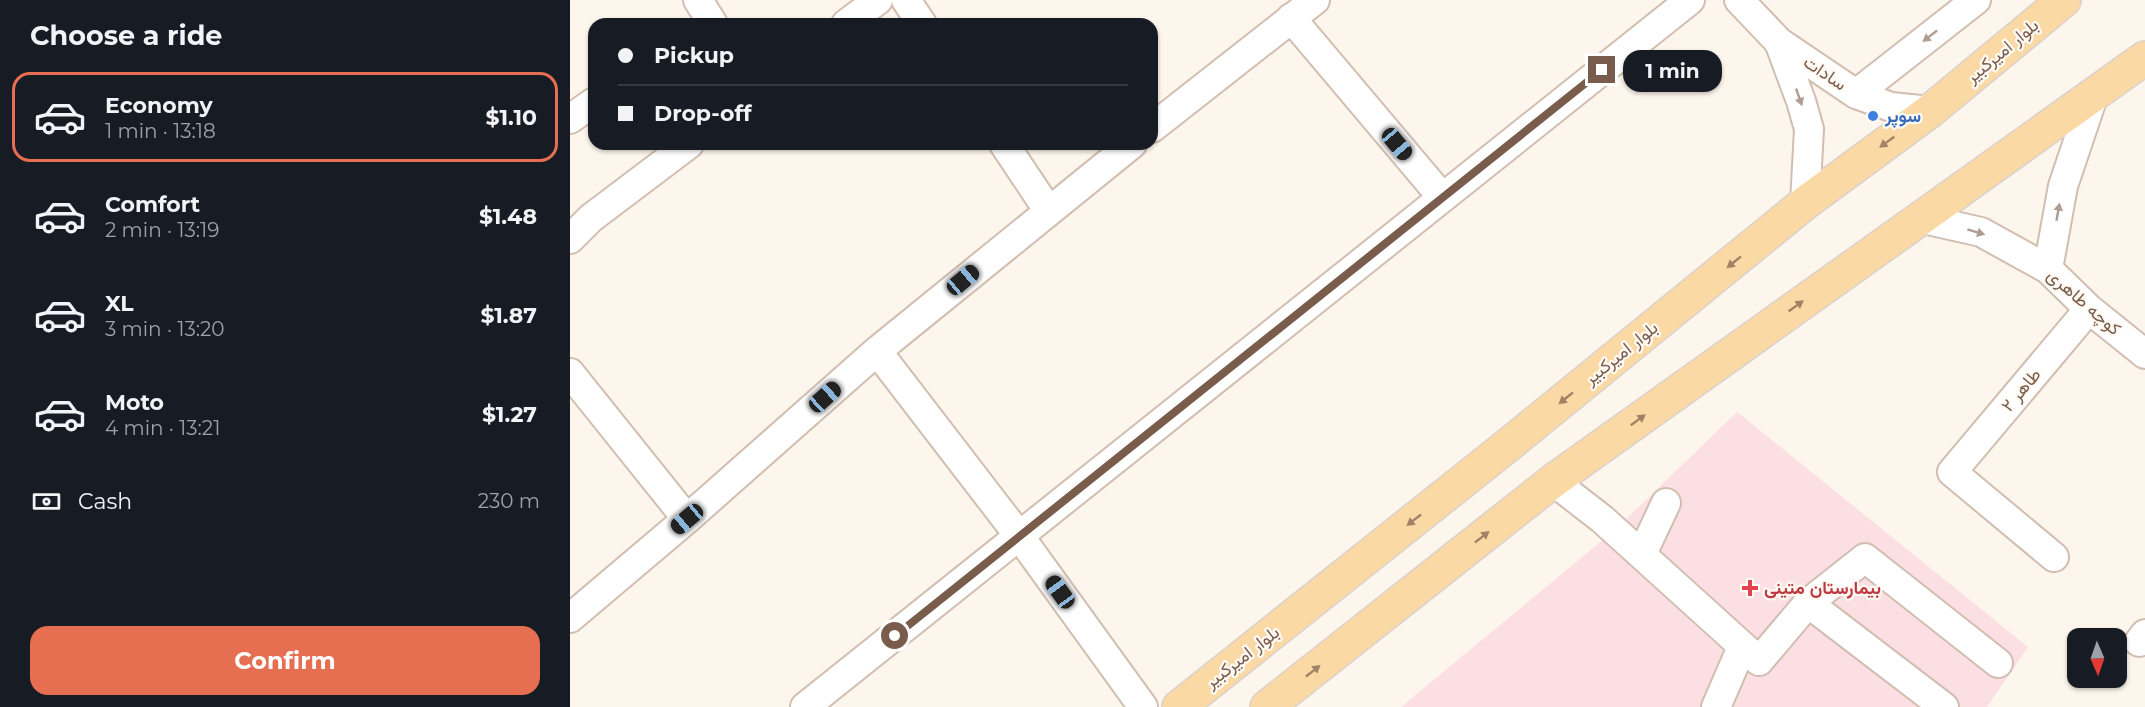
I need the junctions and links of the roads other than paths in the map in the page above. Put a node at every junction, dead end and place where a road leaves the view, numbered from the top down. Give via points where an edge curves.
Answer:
1 (878, 0) edge
2 (906, 0) edge
3 (1315, 0) edge
4 (1690, 0) edge
5 (1739, 0) edge
6 (1976, 0) edge
7 (2064, 0) edge
8 (2043, 11) edge
9 (854, 18) edge
10 (918, 18) edge
11 (1291, 18) junction
12 (1779, 42) junction
13 (2145, 58) edge
14 (1856, 94) junction
15 (2094, 94) junction
16 (588, 106) edge
17 (1930, 111) junction
18 (570, 120) edge
19 (1158, 123) edge
20 (681, 150) edge
21 (1008, 150) edge
22 (1124, 150) edge
23 (1442, 197) junction
24 (1805, 203) junction
25 (1048, 210) junction
26 (1919, 218) junction
27 (570, 239) edge
28 (2048, 269) junction
29 (2090, 309) junction
30 (877, 351) junction
31 (2145, 354) edge
32 (570, 373) edge
33 (1553, 481) junction
34 (1666, 503) dead end
35 (687, 519) junction
36 (1020, 537) junction
37 (1642, 554) junction
38 (2054, 557) dead end
39 (1808, 603) junction
40 (570, 618) edge
41 (1742, 646) junction
42 (1998, 663) dead end
43 (805, 707) edge
44 (1143, 707) edge
45 (1179, 707) edge
46 (1267, 707) edge
47 (1716, 707) edge
48 (1944, 707) edge

1 - 9 street
2 - 10 street
3 - 11 street
4 - 23 street
5 - 12 street, سادات
6 -> 14 street
7 - 8 main road, بلوار امیرکبیر
8 - 17 main road, بلوار امیرکبیر
11 - 19 street
11 - 23 street
12 - 14 street, سادات
12 -> 24 street via 1809,129
13 - 15 main road
14 - 17 street, سادات via 1891,107
15 - 26 main road
28 -> 15 street via 2063,186
16 - 18 street
17 -> 24 main road, بلوار امیرکبیر
20 - 27 street via 591,218
21 - 25 street
22 - 25 street
23 - 36 street
24 -> 45 main road, بلوار امیرکبیر
25 - 30 street
26 -> 28 street, کوچه طاهری via 1981,232
33 -> 26 main road
28 - 29 street, کوچه طاهری
29 - 31 street, کوچه طاهری
29 - 38 street, طاهر ۲ via 1952,472
30 - 35 street
30 - 36 street
32 - 35 street
33 - 37 street
46 -> 33 main road
34 - 37 street
35 - 40 street
36 - 43 street
36 - 44 street
37 - 41 street
39 - 41 street via 1759,661
39 - 42 street via 1865,558
39 - 48 street
41 - 47 street

